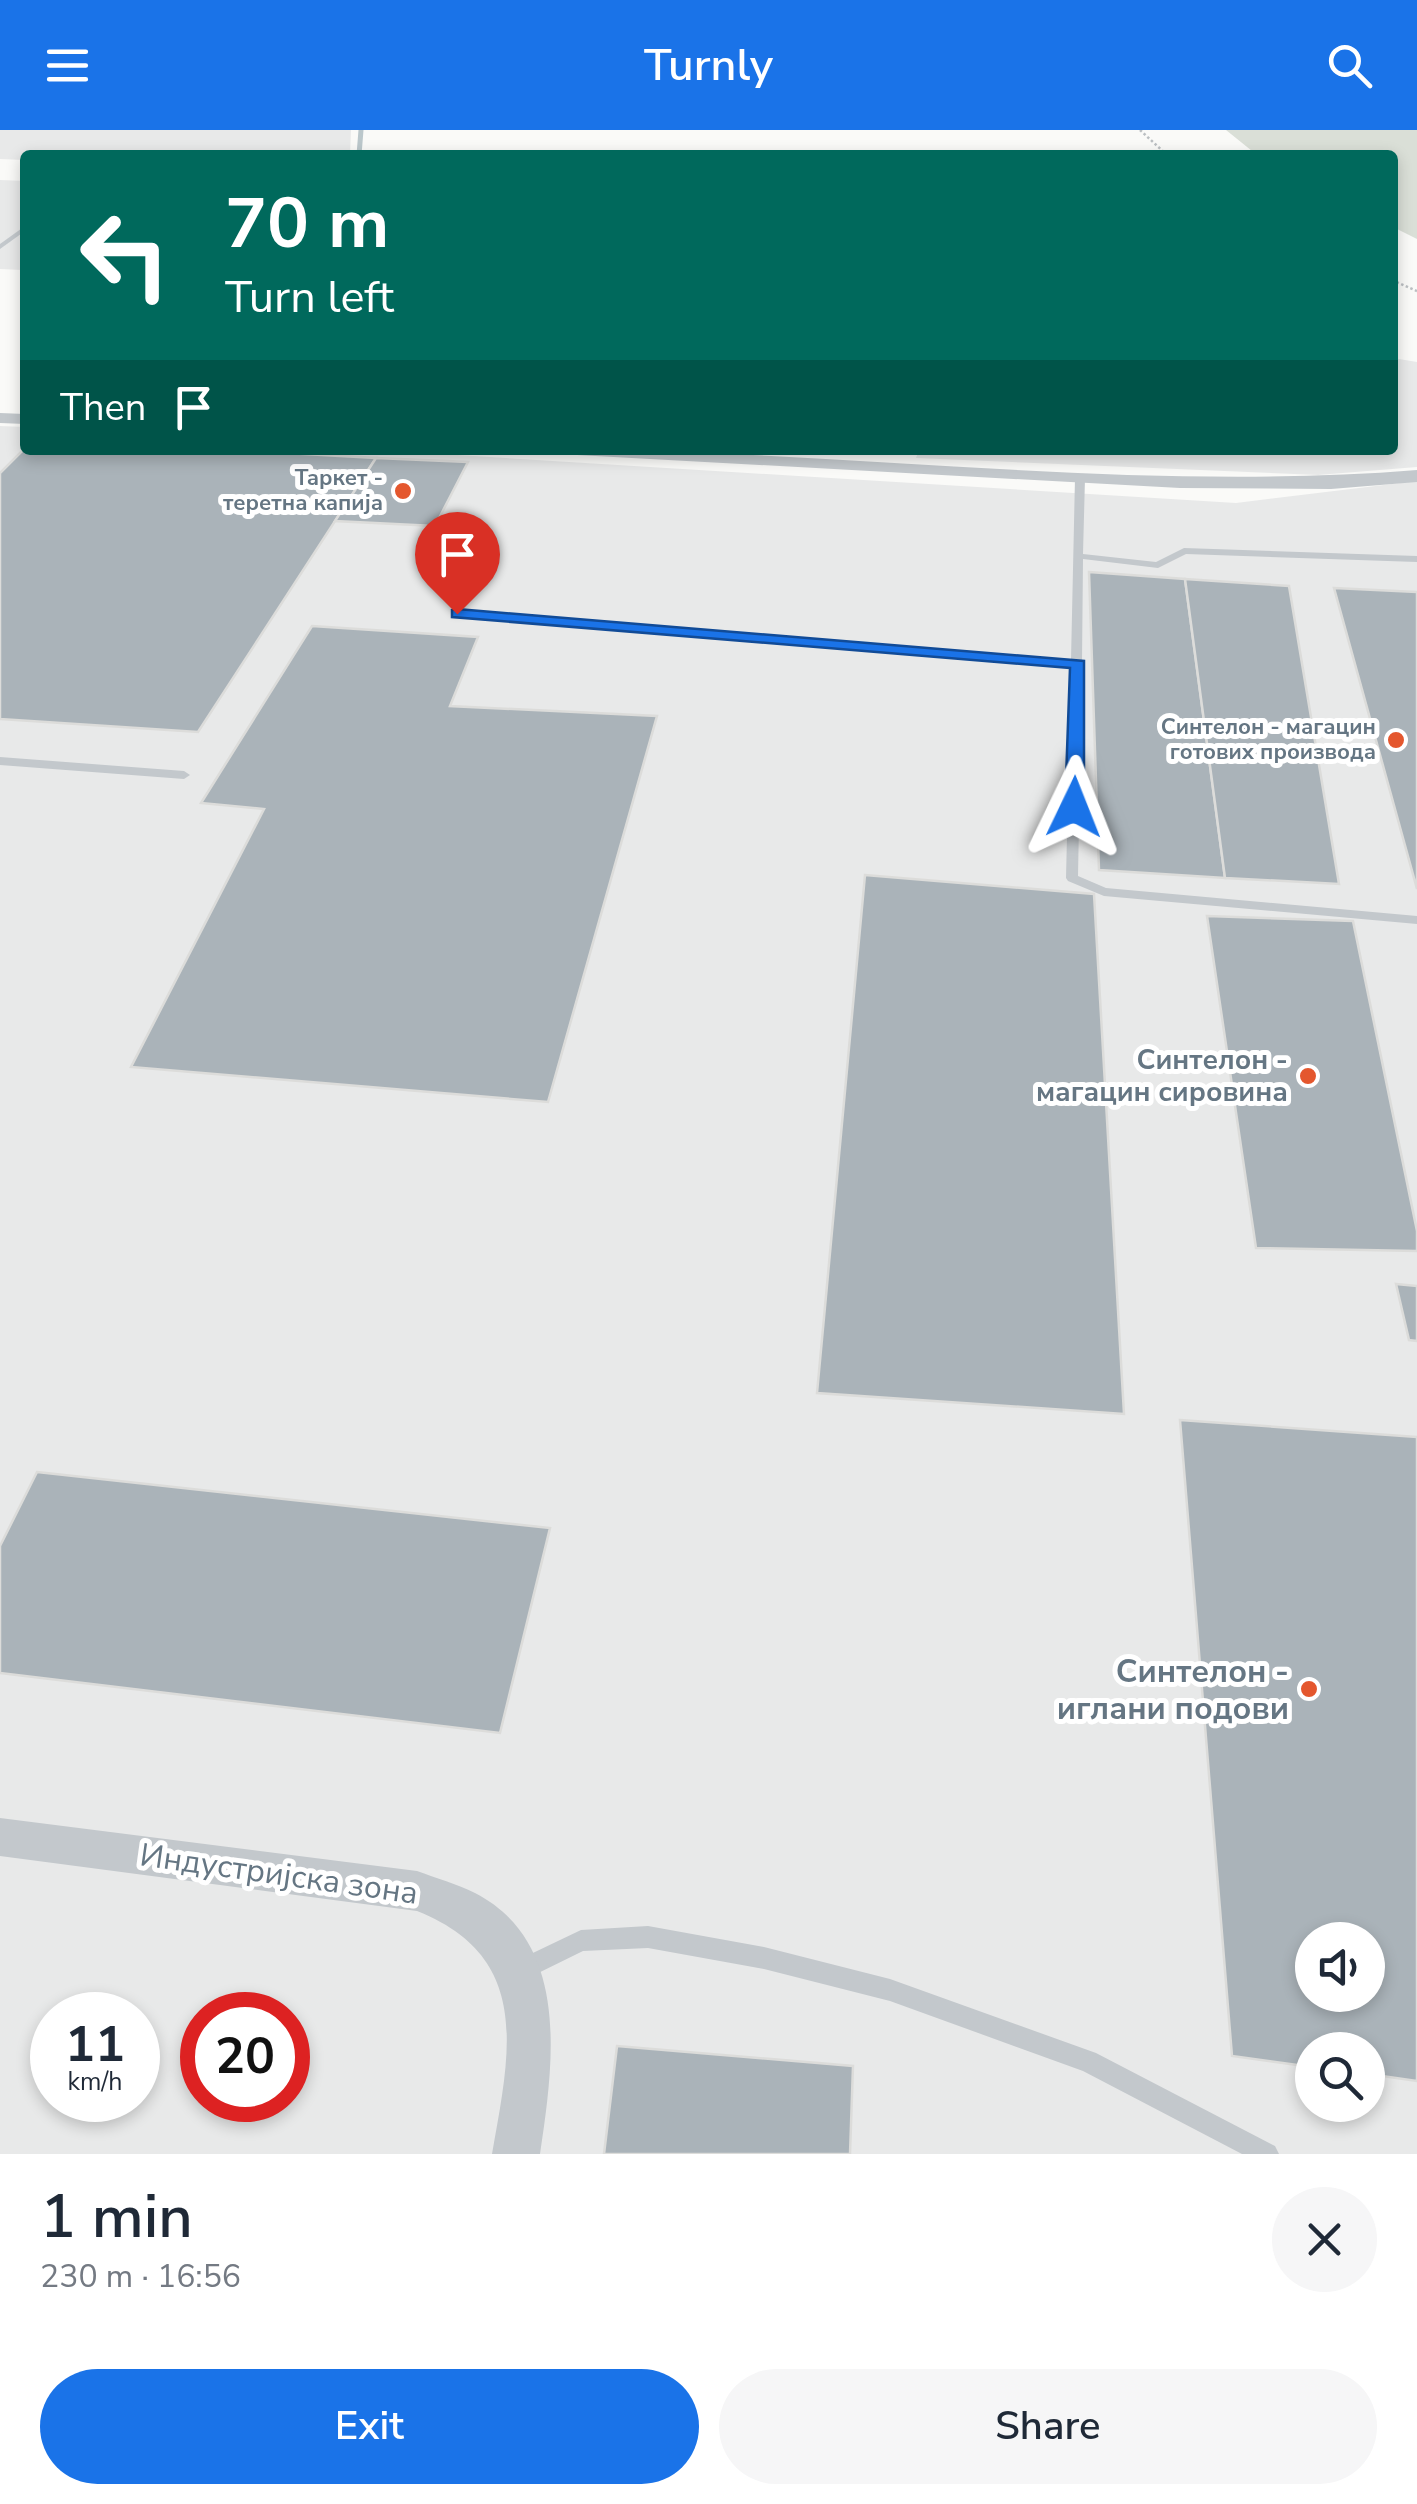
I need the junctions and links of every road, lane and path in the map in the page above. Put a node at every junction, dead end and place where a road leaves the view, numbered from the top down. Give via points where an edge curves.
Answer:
1 (1140, 130) edge
2 (1162, 150) edge
3 (666, 455) edge
4 (1417, 476) edge
5 (1080, 478) junction
6 (1079, 556) junction
7 (1417, 559) edge
8 (457, 614) dead end
9 (1078, 664) junction
10 (0, 761) edge
11 (184, 775) dead end
12 (1417, 920) edge
13 (0, 1837) edge
14 (522, 1970) junction
15 (516, 2154) edge
16 (1268, 2154) edge

1 - 2 path
3 - 5 street
4 - 5 street via 1313,483
5 - 6 lane
6 - 7 lane via 1158,565 1184,551
6 - 9 lane
8 - 9 lane
9 - 12 lane via 1072,878 1104,892
10 - 11 lane
13 - 14 street, Индустријска зона via 418,1891 487,1922
14 - 15 street, Индустријска зона via 530,2072
14 - 16 lane via 581,1941 648,1937 764,1958 890,1990 1088,2061

